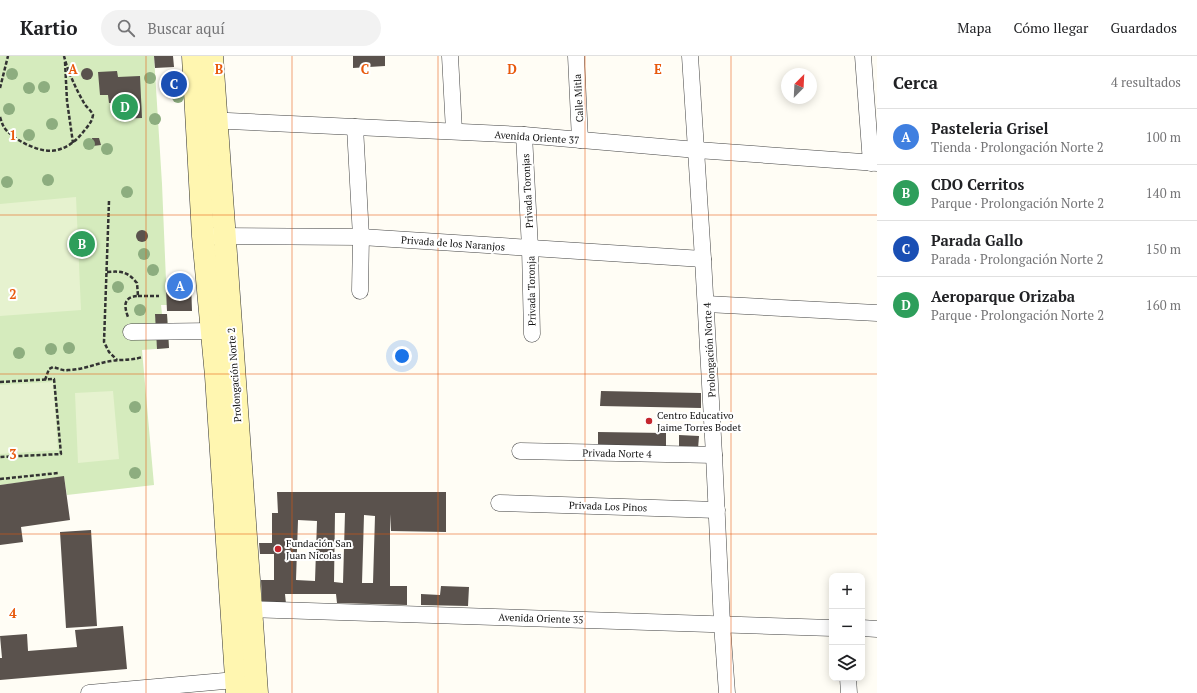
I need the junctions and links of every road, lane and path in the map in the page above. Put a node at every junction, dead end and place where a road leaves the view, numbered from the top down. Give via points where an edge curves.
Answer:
1 (8, 56) edge
2 (193, 56) edge
3 (212, 56) edge
4 (450, 56) edge
5 (576, 56) edge
6 (690, 56) edge
7 (863, 56) edge
8 (65, 58) edge
9 (0, 88) edge
10 (0, 118) edge
11 (207, 120) junction
12 (355, 127) junction
13 (454, 131) junction
14 (524, 135) junction
15 (580, 140) junction
16 (73, 143) junction
17 (697, 150) junction
18 (874, 163) edge
19 (109, 201) dead end
20 (214, 236) junction
21 (361, 236) junction
22 (530, 248) junction
23 (704, 259) junction
24 (107, 272) junction
25 (360, 291) dead end
26 (138, 296) junction
27 (159, 296) dead end
28 (706, 304) junction
29 (877, 313) edge
30 (212, 331) junction
31 (131, 332) joint
32 (532, 334) dead end
33 (142, 357) dead end
34 (117, 360) junction
35 (45, 380) junction
36 (0, 382) edge
37 (520, 451) dead end
38 (714, 455) junction
39 (0, 457) edge
40 (58, 473) dead end
41 (0, 479) edge
42 (499, 503) dead end
43 (717, 510) junction
44 (250, 609) junction
45 (722, 624) junction
46 (829, 628) edge
47 (865, 628) edge
48 (877, 629) edge
49 (848, 681) edge
50 (246, 686) edge
51 (89, 693) edge
52 (727, 693) edge
53 (849, 693) edge

1 - 9 path
2 - 11 main road, Prolongación Norte 2
3 - 11 main road, Prolongación Norte 2
4 - 13 street
5 - 15 street, Calle Mitla
6 - 17 street, Prolongación Norte 4
7 - 18 street
8 - 16 path via 67,101
8 - 16 path via 84,103 93,115 80,137
10 - 16 path via 7,131 36,148 56,150
11 - 12 street, Avenida Oriente 37
11 - 20 main road, Prolongación Norte 2
12 - 13 street, Avenida Oriente 37
12 - 21 street
13 - 14 street, Avenida Oriente 37
14 - 15 street, Avenida Oriente 37
14 - 22 street, Privada Toronjas
15 - 17 street, Avenida Oriente 37
17 - 18 street, Avenida Oriente 37
17 - 23 street, Prolongación Norte 4
19 - 24 path
20 - 21 street, Privada de los Naranjos
20 - 30 main road, Prolongación Norte 2
20 - 44 main road, Prolongación Norte 2
21 - 22 street, Privada de los Naranjos
21 - 25 street
22 - 23 street, Privada de los Naranjos
22 - 32 street, Privada Toronja
23 - 28 street, Prolongación Norte 4
24 - 26 path via 127,273 137,283
24 - 34 path via 104,342
26 - 27 path
26 - 31 path via 132,296 126,301 125,306
28 - 29 street
28 - 38 street, Prolongación Norte 4
30 - 31 street
30 - 50 main road, Prolongación Norte 2
33 - 34 path
34 - 35 path via 72,370 53,367 49,369
35 - 36 path
35 - 39 path via 54,379 61,454
37 - 38 street, Privada Norte 4
38 - 43 street, Prolongación Norte 4
40 - 41 path
42 - 43 street, Privada Los Pinos
43 - 45 street, Prolongación Norte 4
44 - 45 street, Avenida Oriente 35
44 - 50 main road, Prolongación Norte 2
45 - 46 street, Avenida Oriente 35
45 - 52 street, Prolongación Norte 4
47 - 48 street
49 - 53 street
50 - 51 street

